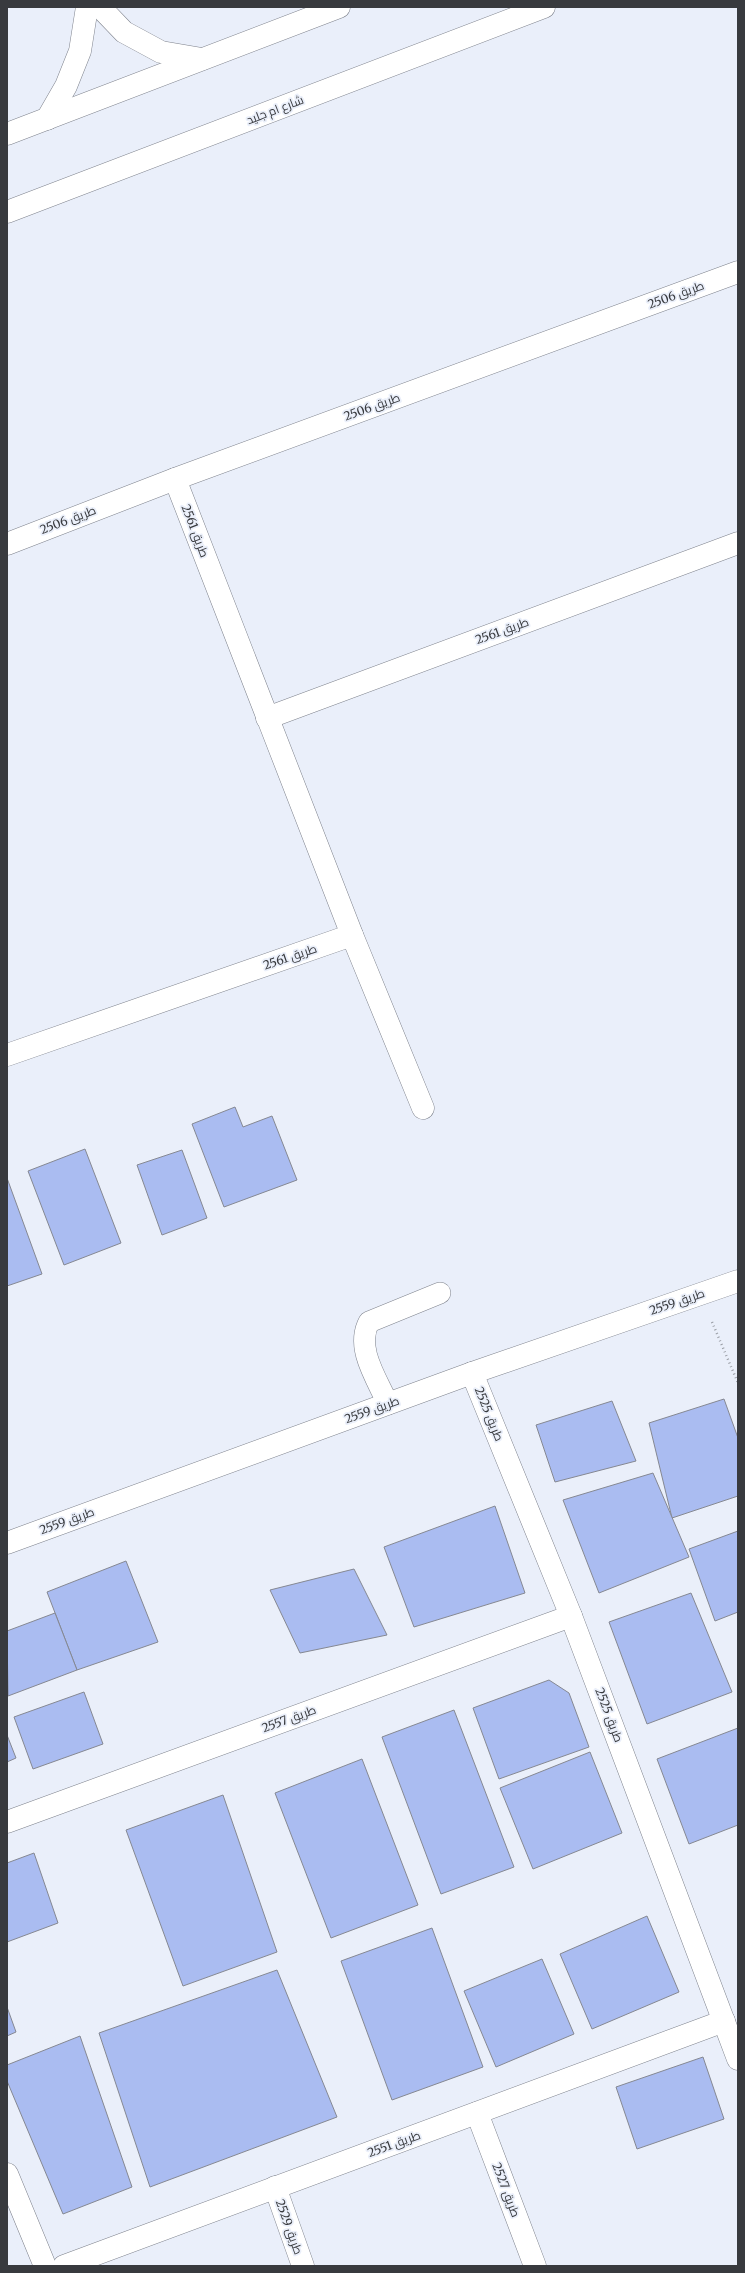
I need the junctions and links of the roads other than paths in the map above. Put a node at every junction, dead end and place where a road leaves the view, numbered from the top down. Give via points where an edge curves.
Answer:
1 (87, 7) edge
2 (100, 7) edge
3 (339, 7) edge
4 (544, 7) edge
5 (202, 59) junction
6 (47, 119) junction
7 (7, 134) edge
8 (7, 212) edge
9 (738, 272) edge
10 (175, 479) junction
11 (738, 543) edge
12 (7, 544) edge
13 (267, 718) junction
14 (352, 935) junction
15 (7, 1055) edge
16 (423, 1108) dead end
17 (738, 1281) edge
18 (440, 1293) dead end
19 (472, 1373) junction
20 (388, 1404) junction
21 (7, 1543) edge
22 (572, 1616) junction
23 (7, 1822) edge
24 (724, 2021) junction
25 (738, 2059) edge
26 (477, 2113) junction
27 (7, 2174) edge
28 (275, 2187) junction
29 (45, 2266) edge
30 (64, 2266) edge
31 (303, 2266) edge
32 (535, 2266) edge

1 - 6 street via 80,51 66,86
2 - 5 street via 124,32 161,52
3 - 5 street
4 - 8 street, شارع ام جليد
5 - 6 street
6 - 7 street
9 - 10 street, طريق 2506
10 - 12 street, طريق 2506
10 - 13 street, طريق 2561
11 - 13 street, طريق 2561
13 - 14 street, طريق 2561
14 - 15 street, طريق 2561
14 - 16 street
17 - 19 street, طريق 2559
18 - 20 lane via 370,1322 364,1332 366,1352
19 - 20 street, طريق 2559
19 - 22 street, طريق 2525
20 - 21 street, طريق 2559
22 - 23 street, طريق 2557
22 - 24 street, طريق 2525
24 - 25 street, طريق 2525
24 - 26 street, طريق 2551
26 - 28 street, طريق 2551
26 - 32 street, طريق 2527
27 - 29 street
28 - 30 street, طريق 2551
28 - 31 street, طريق 2529

